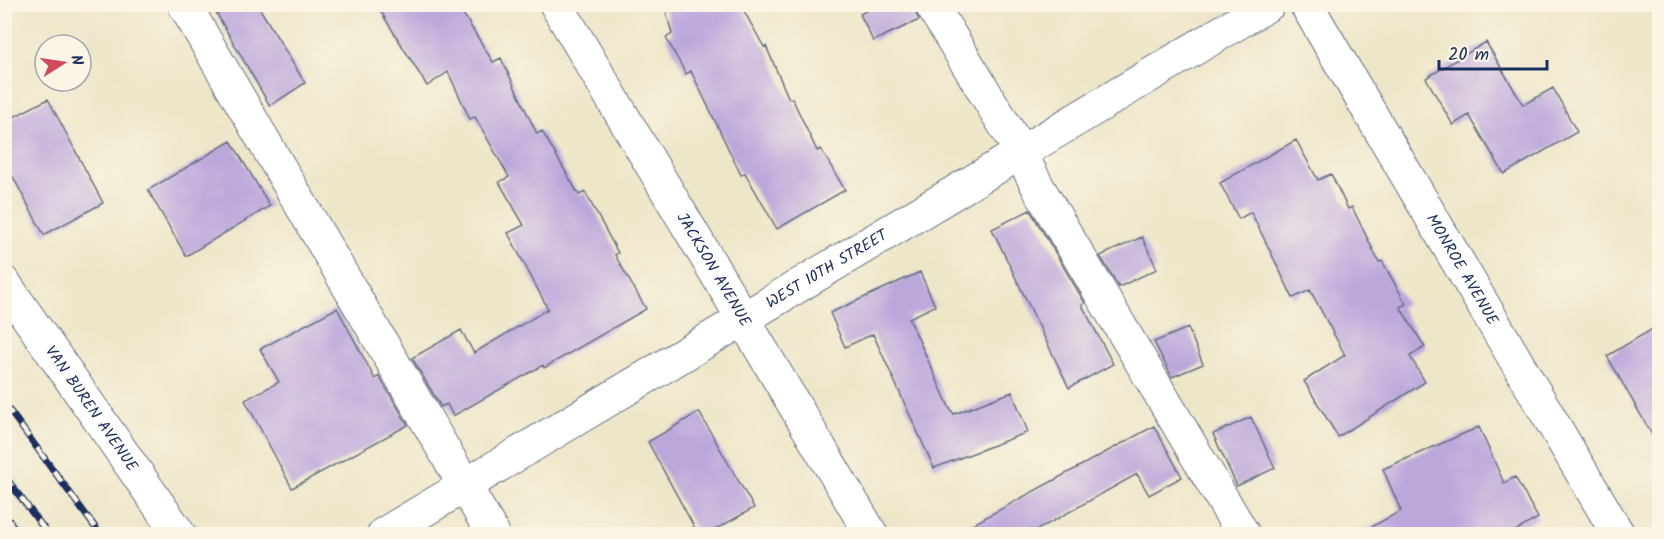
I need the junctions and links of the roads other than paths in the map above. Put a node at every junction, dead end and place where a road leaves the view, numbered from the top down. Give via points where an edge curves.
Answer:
1 (184, 4) edge
2 (556, 4) edge
3 (931, 4) edge
4 (1269, 4) edge
5 (1306, 4) edge
6 (1022, 154) junction
7 (4, 282) edge
8 (743, 319) junction
9 (462, 487) junction
10 (179, 534) edge
11 (384, 534) edge
12 (493, 534) edge
13 (871, 534) edge
14 (1243, 534) edge
15 (1618, 534) edge

1 - 9 street
2 - 8 street, JACKSON AVENUE
3 - 6 street
4 - 6 street, WEST 10TH STREET
5 - 15 street, MONROE AVENUE
6 - 8 street, WEST 10TH STREET
6 - 14 street
7 - 10 street, VAN BUREN AVENUE
8 - 9 street, WEST 10TH STREET
8 - 13 street, JACKSON AVENUE
9 - 11 street, WEST 10TH STREET
9 - 12 street

